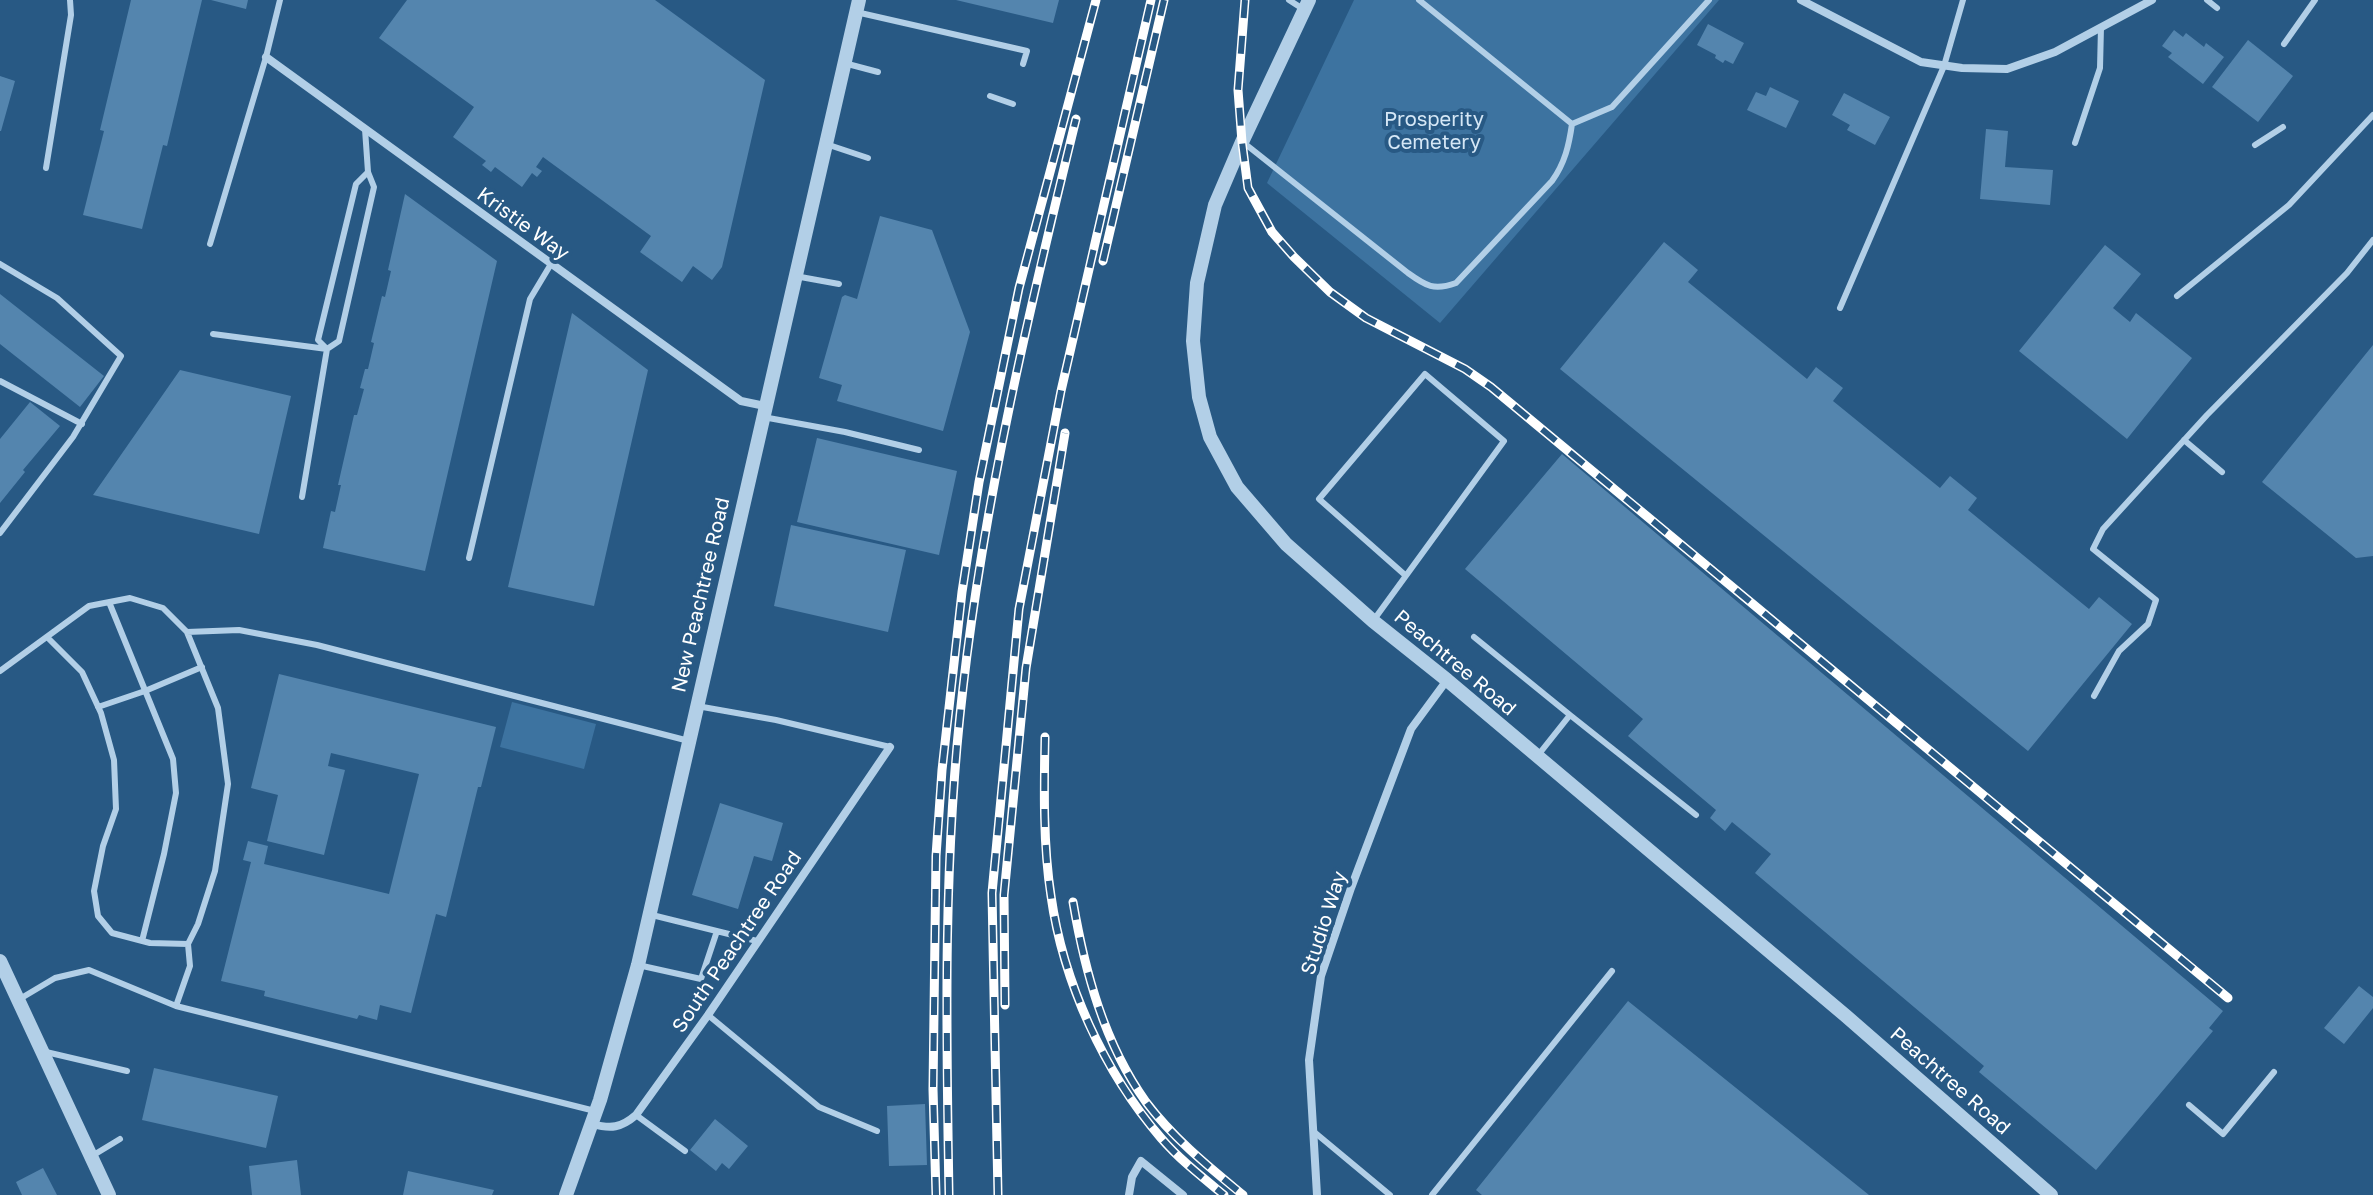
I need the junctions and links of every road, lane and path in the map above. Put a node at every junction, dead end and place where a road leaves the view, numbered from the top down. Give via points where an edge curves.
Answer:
1 (70, 0) edge
2 (280, 0) edge
3 (1289, 0) edge
4 (1419, 0) edge
5 (1709, 0) edge
6 (1801, 0) edge
7 (1963, 0) edge
8 (2152, 0) edge
9 (2207, 0) edge
10 (2315, 0) edge
11 (1307, 5) edge
12 (858, 6) edge
13 (2217, 8) dead end
14 (2101, 27) junction
15 (2284, 44) dead end
16 (266, 57) junction
17 (844, 63) junction
18 (1023, 64) dead end
19 (1944, 66) junction
20 (878, 72) dead end
21 (990, 96) dead end
22 (1013, 104) dead end
23 (2373, 115) edge
24 (1572, 124) junction
25 (2283, 127) dead end
26 (365, 129) junction
27 (1242, 142) junction
28 (2075, 143) dead end
29 (826, 144) junction
30 (2255, 145) dead end
31 (868, 158) dead end
32 (46, 168) dead end
33 (368, 172) junction
34 (2373, 240) edge
35 (210, 244) dead end
36 (0, 264) edge
37 (551, 264) junction
38 (795, 276) junction
39 (839, 284) dead end
40 (2177, 296) dead end
41 (1840, 308) dead end
42 (213, 334) dead end
43 (327, 349) junction
44 (0, 381) edge
45 (764, 412) junction
46 (82, 424) junction
47 (2184, 440) junction
48 (919, 450) dead end
49 (2222, 472) dead end
50 (302, 497) dead end
51 (0, 533) edge
52 (469, 558) dead end
53 (1405, 575) junction
54 (109, 602) junction
55 (1373, 621) junction
56 (187, 632) junction
57 (47, 637) junction
58 (1474, 637) dead end
59 (202, 667) junction
60 (0, 671) edge
61 (1447, 680) junction
62 (145, 691) junction
63 (2094, 696) dead end
64 (697, 706) junction
65 (98, 707) junction
66 (1570, 715) junction
67 (689, 741) junction
68 (890, 747) joint
69 (1537, 757) junction
70 (1696, 815) dead end
71 (649, 914) junction
72 (717, 931) junction
73 (142, 941) junction
74 (757, 941) junction
75 (188, 944) junction
76 (0, 961) edge
77 (638, 965) junction
78 (1612, 971) dead end
79 (18, 1000) junction
80 (176, 1006) junction
81 (708, 1015) junction
82 (42, 1052) junction
83 (127, 1071) dead end
84 (2274, 1072) dead end
85 (2189, 1105) dead end
86 (636, 1115) junction
87 (594, 1117) junction
88 (877, 1131) dead end
89 (1313, 1131) junction
90 (120, 1139) dead end
91 (685, 1151) dead end
92 (90, 1157) junction
93 (109, 1195) edge
94 (566, 1195) edge
95 (1129, 1195) edge
96 (1183, 1195) edge
97 (1317, 1195) edge
98 (1390, 1195) edge
99 (1432, 1195) edge
100 (2051, 1195) edge

1 - 32 lane
2 - 16 lane
3 - 11 lane
4 - 24 lane
5 - 24 lane via 1612,107
6 - 19 street via 1921,62
7 - 19 lane
8 - 14 street
9 - 13 lane
10 - 15 lane
11 - 27 street, Peachtree Road
12 - 17 street, New Peachtree Road
12 - 18 lane via 1027,51
14 - 19 street via 2055,52 2007,69
14 - 28 lane via 2100,68
16 - 26 street, Kristie Way
16 - 35 lane
17 - 20 lane
17 - 29 street, New Peachtree Road
19 - 41 lane
21 - 22 lane
23 - 40 lane via 2289,205
24 - 27 lane via 1569,146 1552,181 1456,283 1441,289 1408,273
25 - 30 lane
26 - 33 lane
26 - 37 street, Kristie Way
27 - 55 street, Peachtree Road via 1215,205 1197,283 1193,341 1199,397 1210,437 1237,487 1286,544
29 - 31 lane
29 - 38 street, New Peachtree Road
33 - 43 lane via 374,187 343,326 339,341
33 - 43 lane via 356,184 318,340
34 - 47 lane
36 - 46 lane via 57,298 121,356
37 - 45 street, Kristie Way via 741,401
37 - 52 lane via 530,299
38 - 39 lane
38 - 45 street, New Peachtree Road
42 - 43 lane
43 - 50 lane
44 - 46 lane
45 - 48 lane
45 - 64 street, New Peachtree Road
46 - 51 lane
47 - 49 lane
47 - 63 lane via 2103,529 2093,549 2156,600 2148,624 2119,651
53 - 53 lane via 1504,441 1425,374 1319,499
53 - 55 lane
54 - 56 lane via 130,598 163,608
54 - 57 lane via 89,606
54 - 62 lane
55 - 61 street, Peachtree Road
56 - 59 lane
56 - 67 lane via 239,630 317,645
57 - 60 lane
57 - 65 lane via 82,672
58 - 66 lane
59 - 62 lane
59 - 75 lane via 218,708 228,784 215,871
61 - 69 street, Peachtree Road
61 - 89 street, Studio Way via 1411,729 1321,976 1309,1060
62 - 65 lane
62 - 73 lane via 173,759 176,793
64 - 67 street, New Peachtree Road
64 - 68 lane
65 - 73 lane via 114,760 116,809 94,891 98,916 112,933
66 - 69 lane
66 - 70 lane
67 - 71 street, New Peachtree Road
68 - 74 street, South Peachtree Road
69 - 100 street, Peachtree Road
71 - 72 lane
71 - 77 street, New Peachtree Road
72 - 74 lane
72 - 77 lane via 701,979
73 - 75 lane
74 - 81 street, South Peachtree Road
75 - 80 lane via 190,966
76 - 79 street
77 - 87 street, New Peachtree Road
78 - 99 lane
79 - 80 lane via 55,978 89,970
79 - 82 street
80 - 87 lane
81 - 86 street, South Peachtree Road
81 - 88 lane via 819,1107
82 - 83 lane
82 - 92 street
84 - 85 lane via 2223,1134
86 - 87 street via 625,1124 606,1127
86 - 91 lane
87 - 94 street, New Peachtree Road
89 - 97 street, Studio Way
89 - 98 lane
90 - 92 lane
92 - 93 street
95 - 96 street via 1141,1161

